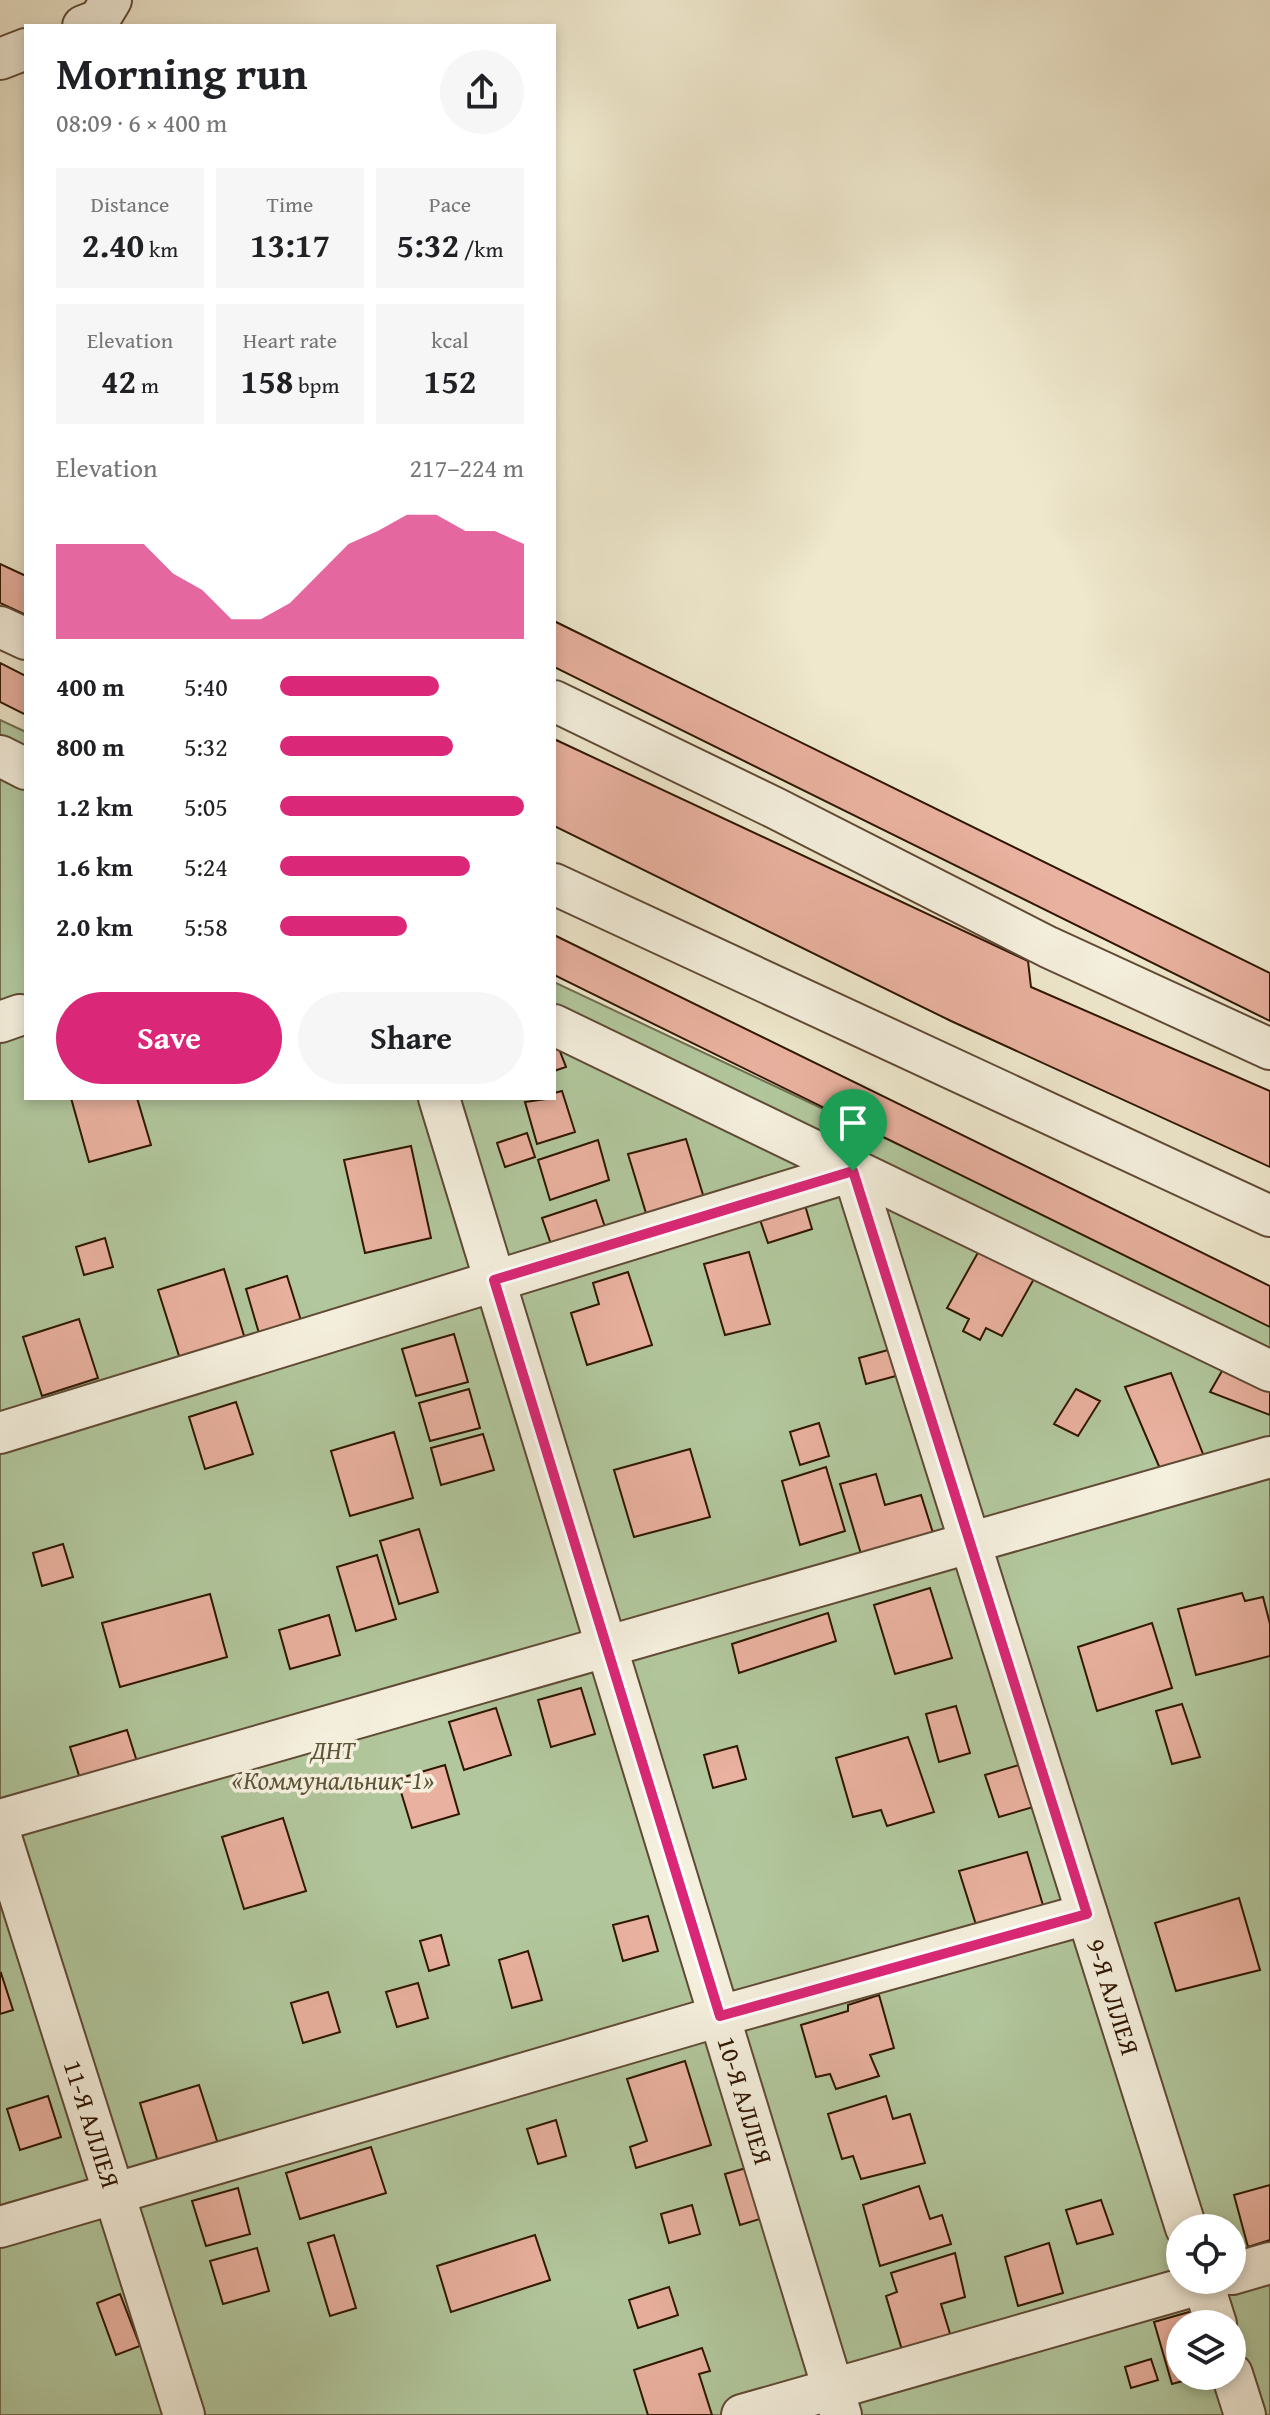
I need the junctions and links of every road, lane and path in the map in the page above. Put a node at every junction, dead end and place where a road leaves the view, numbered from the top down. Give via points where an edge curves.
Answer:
1 (111, 0) edge
2 (88, 24) edge
3 (24, 50) edge
4 (0, 59) edge
5 (0, 627) edge
6 (24, 638) edge
7 (556, 702) edge
8 (0, 756) edge
9 (24, 768) edge
10 (556, 885) edge
11 (556, 1026) edge
12 (1270, 1049) edge
13 (440, 1100) edge
14 (853, 1171) junction
15 (1270, 1216) edge
16 (494, 1280) junction
17 (1270, 1371) edge
18 (0, 1433) edge
19 (1270, 1457) edge
20 (970, 1543) junction
21 (606, 1646) junction
22 (0, 1820) edge
23 (0, 1834) edge
24 (1087, 1914) junction
25 (720, 2016) junction
26 (114, 2194) junction
27 (1182, 2214) edge
28 (0, 2227) edge
29 (1270, 2263) edge
30 (1246, 2270) edge
31 (1167, 2294) edge
32 (1237, 2390) edge
33 (837, 2402) edge
34 (184, 2415) edge
35 (742, 2415) edge
36 (1245, 2415) edge

1 - 2 lane via 99,20
3 - 4 lane
5 - 6 lane
7 - 12 lane via 1048,947
8 - 9 lane
10 - 15 lane
11 - 14 lane
13 - 16 lane, 10-Я АЛЛЕЯ
14 - 16 lane
14 - 17 lane
14 - 20 lane, 9-Я АЛЛЕЯ
16 - 18 lane
16 - 21 lane, 10-Я АЛЛЕЯ
19 - 20 lane
20 - 21 lane
20 - 24 lane, 9-Я АЛЛЕЯ
21 - 22 lane
21 - 25 lane, 10-Я АЛЛЕЯ
23 - 26 lane, 11-Я АЛЛЕЯ
24 - 25 lane
24 - 27 lane, 9-Я АЛЛЕЯ
25 - 26 lane
25 - 33 lane, 10-Я АЛЛЕЯ
26 - 28 lane
26 - 34 lane, 11-Я АЛЛЕЯ
29 - 30 lane
31 - 33 lane
32 - 36 lane
33 - 35 lane

